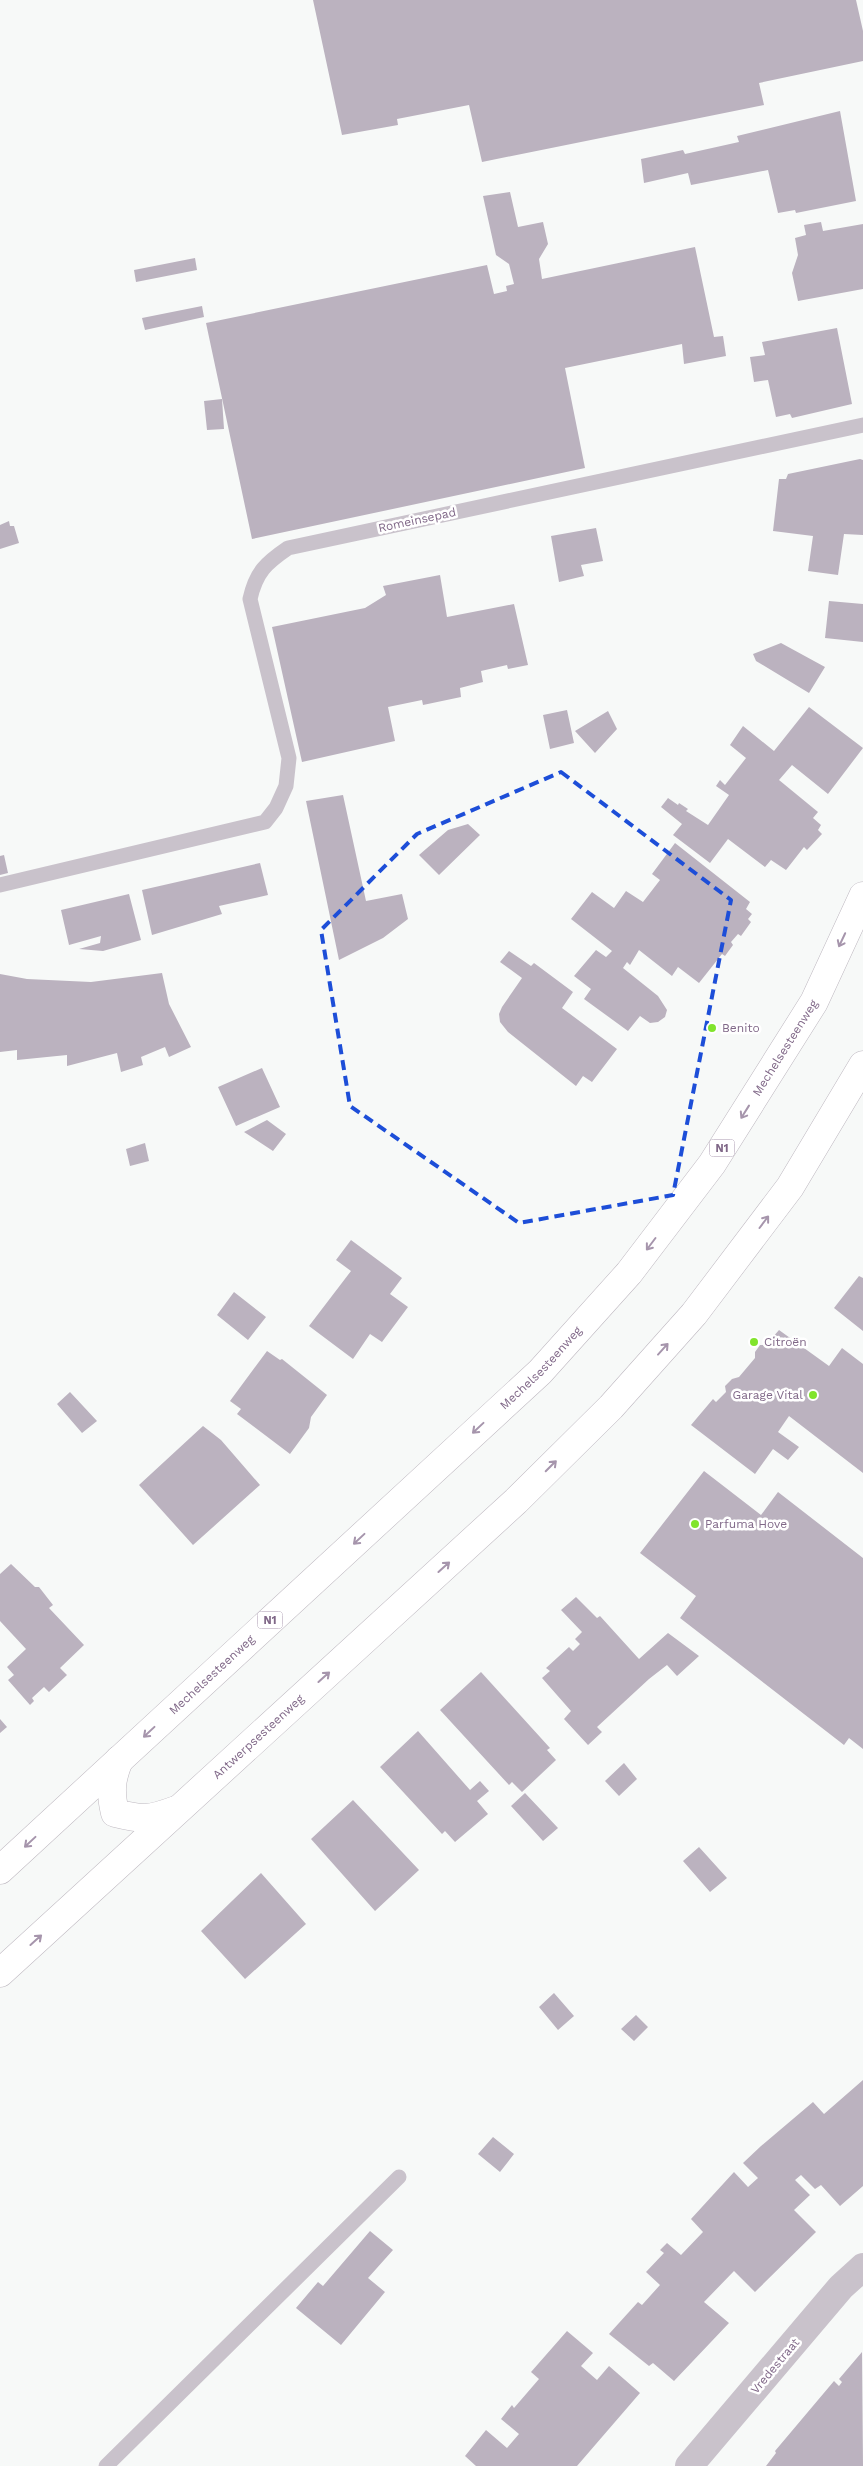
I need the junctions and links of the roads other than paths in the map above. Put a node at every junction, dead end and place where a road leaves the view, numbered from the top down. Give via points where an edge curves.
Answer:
1 (863, 425) edge
2 (0, 885) edge
3 (863, 896) edge
4 (863, 1065) edge
5 (119, 1760) junction
6 (179, 1809) junction
7 (62, 1812) junction
8 (115, 1813) junction
9 (120, 1863) junction
10 (0, 1870) edge
11 (0, 1973) edge
12 (399, 2177) dead end
13 (863, 2267) edge
14 (106, 2466) edge
15 (689, 2466) edge

1 - 2 lane, Romeinsepad via 288,548 266,563 253,584 250,598 289,758 286,786 265,822
3 -> 5 main road, Mechelsesteenweg / N1 via 809,1010 712,1164 629,1273 540,1372
6 -> 4 main road, Antwerpsesteenweg via 516,1501 611,1407 694,1314 790,1187
5 - 7 main road, Mechelsesteenweg / N1
5 - 8 main road, Mechelsesteenweg via 110,1794
6 - 8 main road via 140,1820
6 - 9 main road, Antwerpsesteenweg
7 - 8 main road via 101,1807
7 -> 10 main road, Mechelsesteenweg / N1
8 - 9 main road, Mechelsesteenweg via 122,1841
11 -> 9 main road, Antwerpsesteenweg
12 - 14 lane
13 - 15 street, Vredestraat via 841,2287

